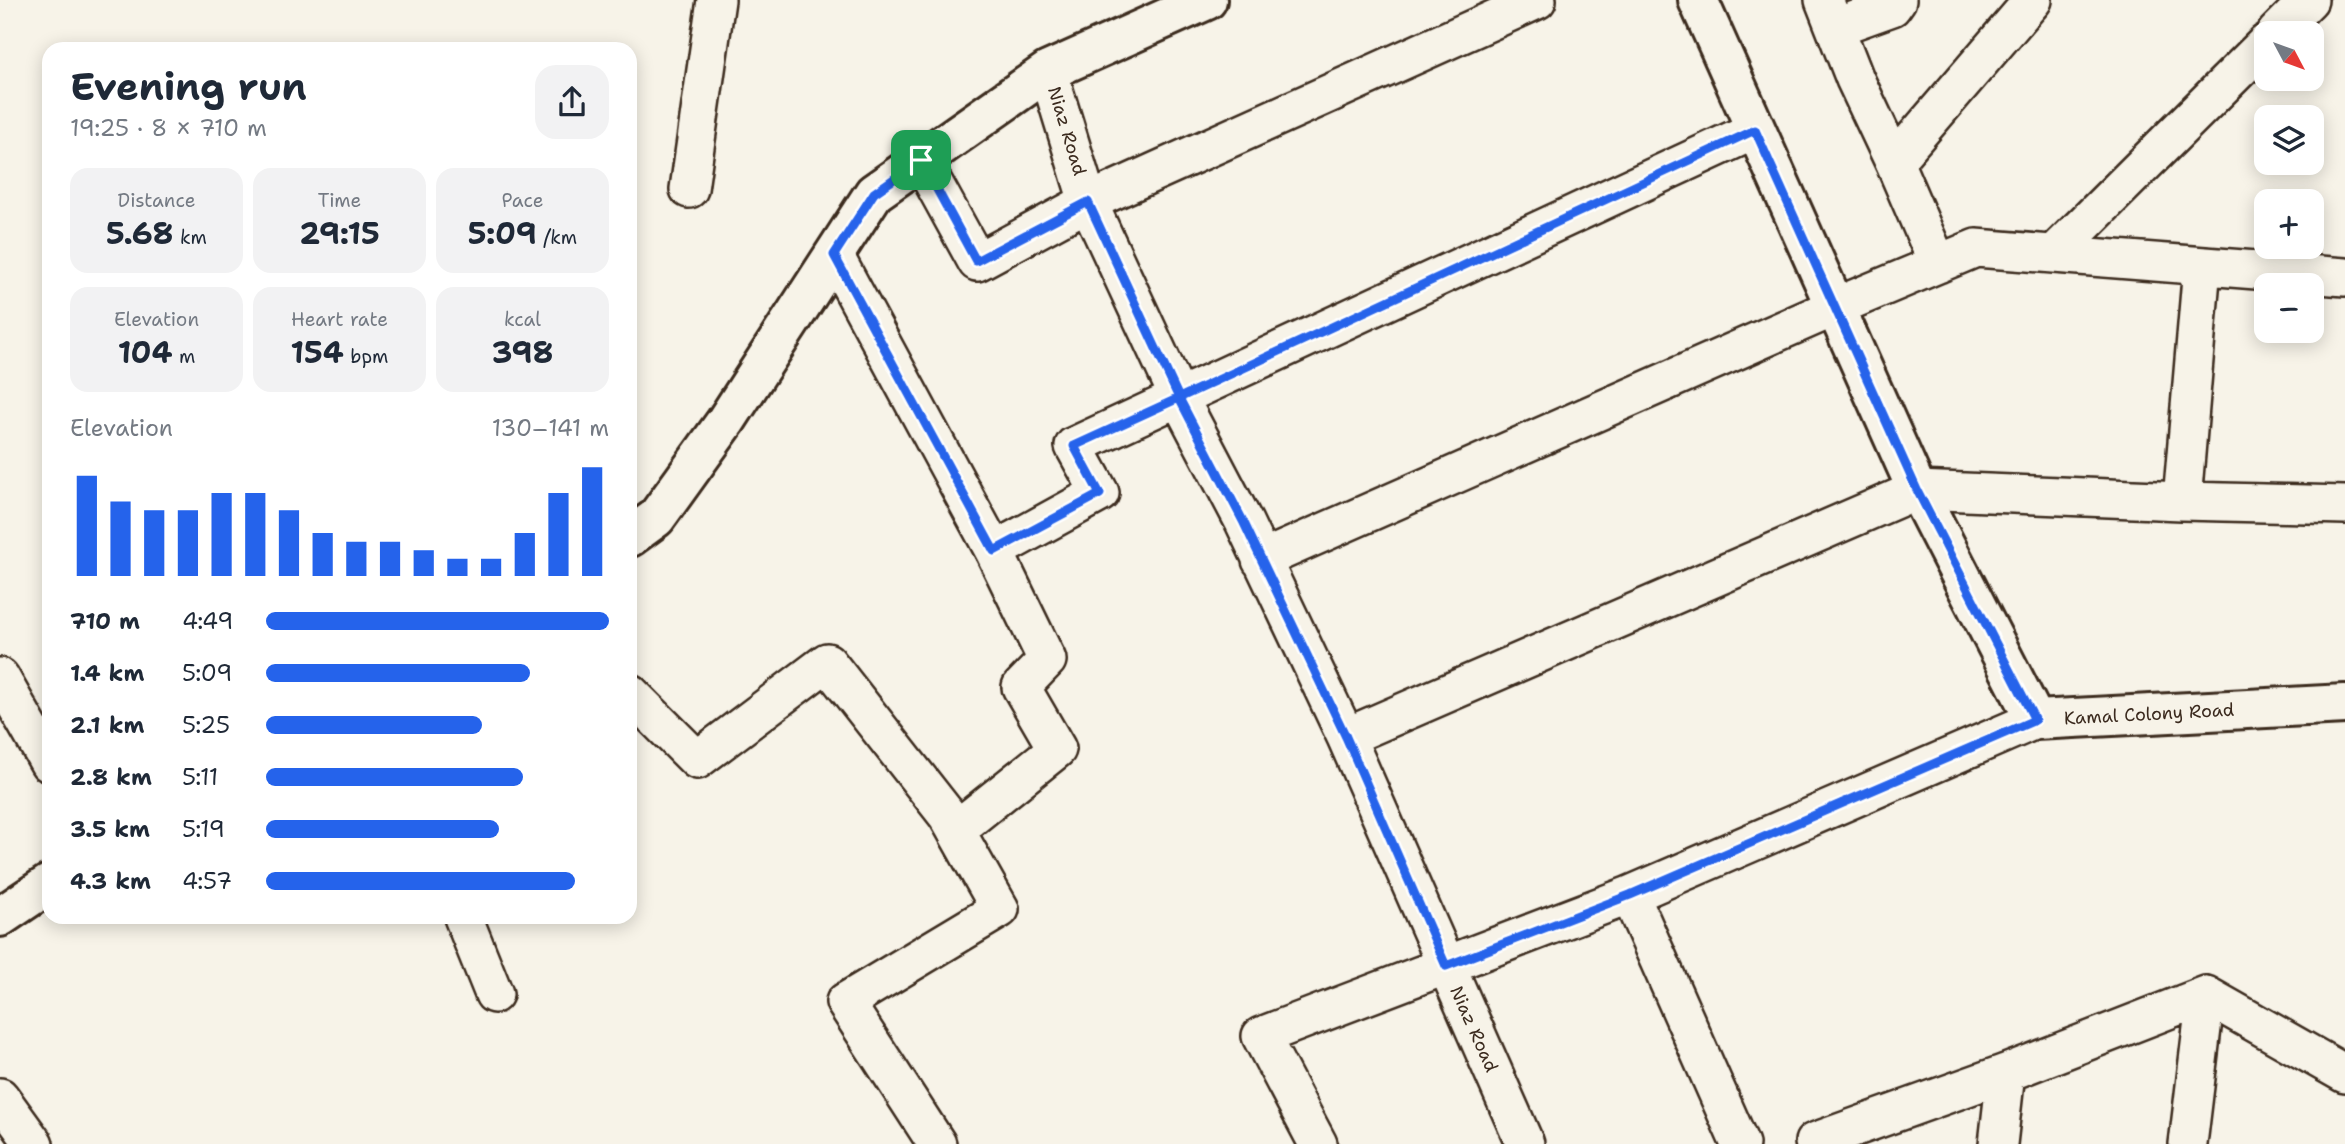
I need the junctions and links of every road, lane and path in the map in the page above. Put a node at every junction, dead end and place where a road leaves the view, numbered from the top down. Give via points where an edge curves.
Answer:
1 (716, 0) edge
2 (1207, 0) edge
3 (1537, 0) edge
4 (1698, 0) edge
5 (1897, 0) edge
6 (2033, 0) edge
7 (2309, 0) edge
8 (1830, 14) edge
9 (2288, 21) edge
10 (2254, 55) edge
11 (1048, 71) junction
12 (1755, 130) junction
13 (921, 160) junction
14 (1894, 162) junction
15 (689, 189) dead end
16 (1088, 202) junction
17 (2054, 254) junction
18 (834, 255) junction
19 (1938, 264) junction
20 (2202, 266) junction
21 (2345, 277) edge
22 (1835, 307) junction
23 (1179, 398) junction
24 (1917, 490) junction
25 (2182, 501) junction
26 (2345, 505) edge
27 (637, 532) edge
28 (994, 551) junction
29 (1261, 560) junction
30 (0, 677) edge
31 (637, 699) edge
32 (2345, 704) edge
33 (2035, 720) junction
34 (1346, 737) junction
35 (42, 751) edge
36 (956, 830) junction
37 (42, 889) edge
38 (1630, 895) junction
39 (0, 917) edge
40 (466, 924) edge
41 (1446, 966) junction
42 (494, 994) dead end
43 (2206, 995) junction
44 (2006, 1073) junction
45 (2345, 1074) edge
46 (0, 1097) edge
47 (1813, 1143) edge
48 (34, 1144) edge
49 (937, 1144) edge
50 (1318, 1144) edge
51 (1525, 1144) edge
52 (1740, 1144) edge
53 (1998, 1144) edge
54 (2188, 1144) edge

1 - 15 street
2 - 11 street
3 - 16 street
4 - 12 street
5 - 8 street via 1892,7
6 - 14 street
7 - 9 street
8 - 14 street via 1854,79
10 - 17 street
11 - 13 street
11 - 16 street, Niaz Road
12 - 22 street
12 - 23 street
13 - 16 street via 976,261
13 - 18 street via 874,193
14 - 19 street
16 - 23 street, Niaz Road
17 - 19 street via 1976,248
17 - 20 street
18 - 27 street via 726,421 656,518
18 - 28 street
19 - 22 street
20 - 21 street
20 - 25 street
22 - 24 street
22 - 29 street
23 - 28 street via 1074,446 1100,494
23 - 29 street, Niaz Road
24 - 25 street
24 - 33 street
24 - 34 street
25 - 26 street
28 - 36 street via 1047,660 1021,687 1057,749
29 - 34 street, Niaz Road
30 - 35 street
31 - 36 street via 697,760 827,662
32 - 33 street, Kamal Colony Road
33 - 38 street
34 - 41 street, Niaz Road
36 - 49 street via 1000,909 845,1002
37 - 39 street
38 - 41 street
38 - 52 street
40 - 42 street
41 - 50 street via 1261,1036
41 - 51 street, Niaz Road
43 - 44 street
43 - 45 street
43 - 54 street
44 - 47 street
44 - 53 street
46 - 48 street

